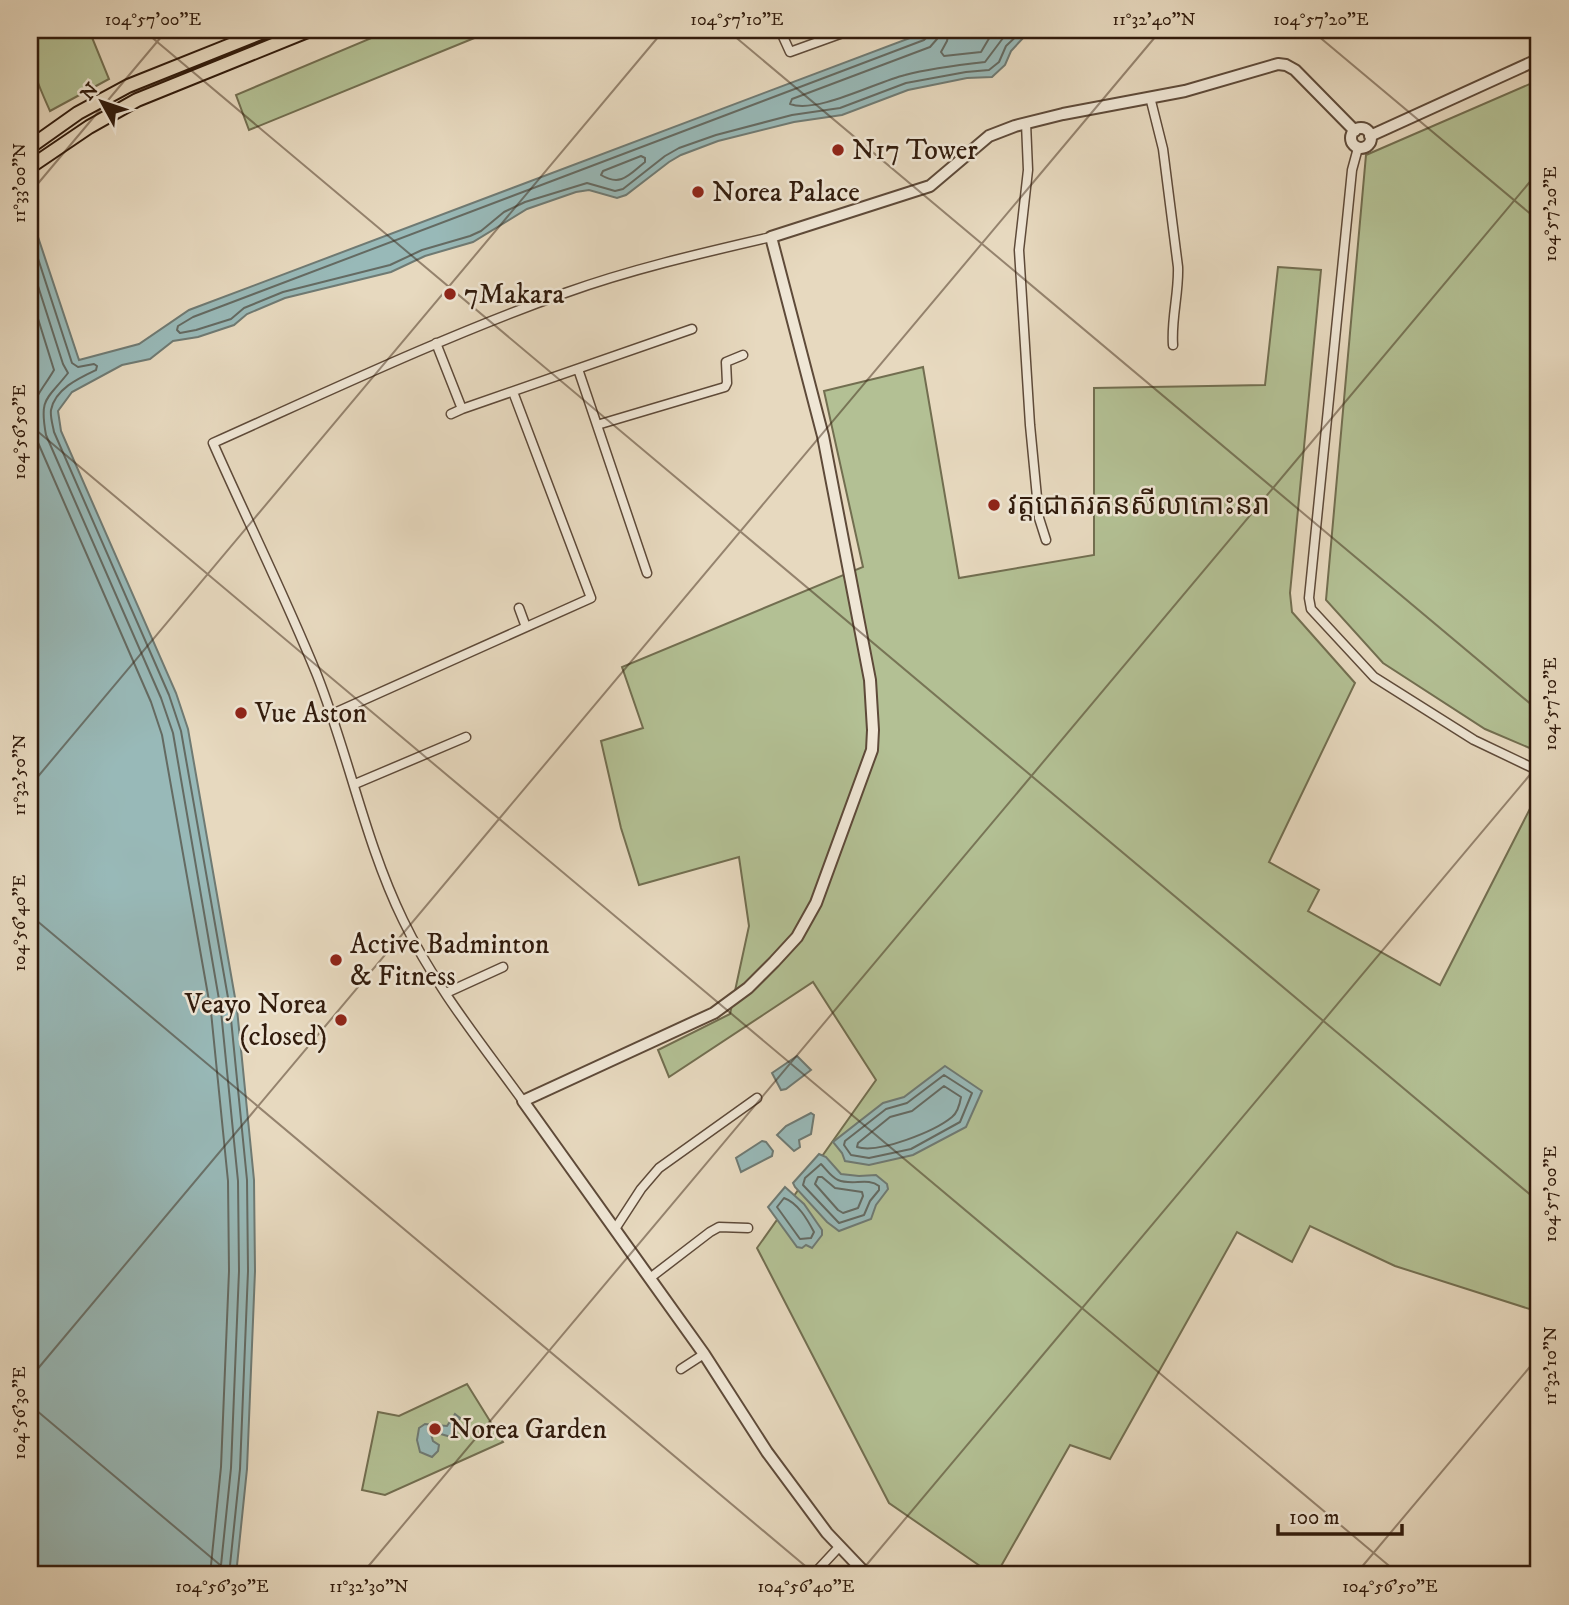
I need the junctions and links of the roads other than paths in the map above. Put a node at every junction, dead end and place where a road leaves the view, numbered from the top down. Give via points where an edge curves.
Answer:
1 (268, 30) edge
2 (310, 30) edge
3 (780, 30) edge
4 (851, 30) edge
5 (1539, 59) edge
6 (1150, 97) junction
7 (1026, 123) junction
8 (1355, 131) junction
9 (1370, 136) junction
10 (30, 147) edge
11 (1358, 148) junction
12 (30, 167) edge
13 (771, 237) junction
14 (692, 329) dead end
15 (436, 343) junction
16 (1173, 345) dead end
17 (743, 355) dead end
18 (578, 369) junction
19 (513, 391) junction
20 (462, 410) junction
21 (451, 414) dead end
22 (597, 425) junction
23 (1046, 540) dead end
24 (647, 573) dead end
25 (519, 608) dead end
26 (526, 627) junction
27 (330, 715) junction
28 (466, 737) dead end
29 (1539, 771) edge
30 (355, 784) junction
31 (503, 967) dead end
32 (446, 993) junction
33 (757, 1098) dead end
34 (523, 1101) junction
35 (615, 1228) junction
36 (747, 1228) dead end
37 (650, 1278) junction
38 (704, 1354) junction
39 (681, 1369) dead end
40 (839, 1547) junction
41 (813, 1575) edge
42 (867, 1575) edge

1 - 10 main road via 128,86
2 - 12 main road via 149,94 111,113
3 - 4 street via 790,52
5 - 9 street
6 - 7 street
6 - 8 street via 1286,65
6 - 16 street via 1163,149 1178,267
7 - 13 street via 989,136 930,186
7 - 23 street via 1028,170 1019,250 1039,518
8 - 9 street via 1365,129
8 - 11 street via 1351,141
9 - 11 street via 1368,146
11 - 29 street via 1352,170 1308,598 1311,609 1374,677 1474,740
13 - 15 street via 567,292
13 - 34 street via 823,436 870,680 872,750 816,903 797,937 775,962 714,1013
14 - 18 street
15 - 20 street
15 - 27 street via 213,443 317,675
17 - 22 street via 726,362 725,387
18 - 19 street
18 - 22 street
19 - 20 street
19 - 26 street via 591,598
20 - 21 street
22 - 24 street
25 - 26 street
26 - 27 street
27 - 30 street
28 - 30 street
30 - 32 street via 390,891
31 - 32 street
32 - 34 street
33 - 35 street via 659,1168
34 - 35 street
35 - 37 street
36 - 37 street via 719,1227
37 - 38 street
38 - 39 street
38 - 40 street via 767,1452
40 - 41 street
40 - 42 street

